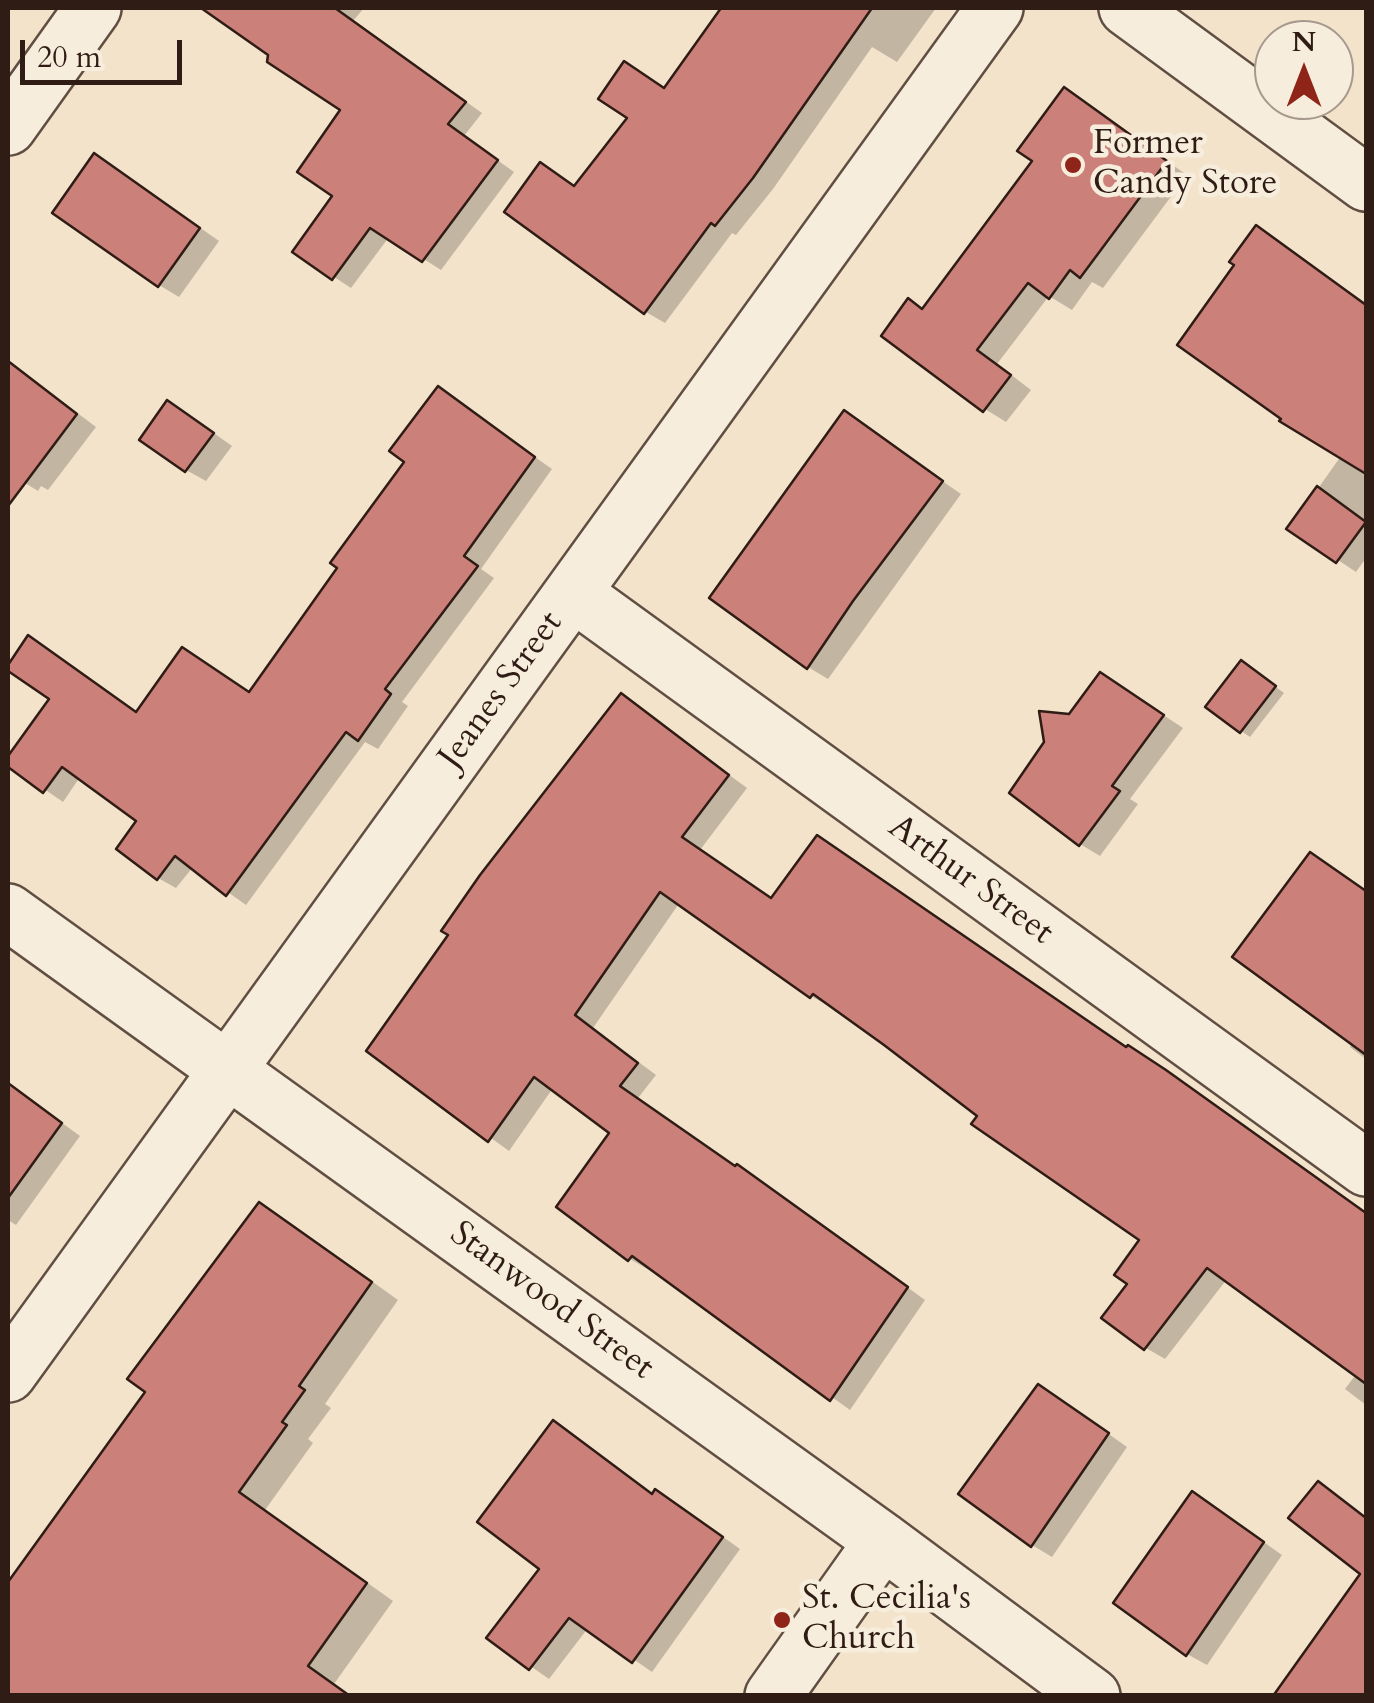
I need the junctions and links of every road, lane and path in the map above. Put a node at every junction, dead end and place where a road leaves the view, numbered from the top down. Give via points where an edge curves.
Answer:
1 (94, 8) edge
2 (995, 8) edge
3 (1127, 8) edge
4 (8, 127) edge
5 (1366, 182) edge
6 (573, 593) junction
7 (8, 912) edge
8 (228, 1069) junction
9 (1366, 1168) edge
10 (8, 1374) edge
11 (883, 1541) junction
12 (773, 1696) edge
13 (1092, 1696) edge

1 - 4 street
2 - 6 street, Jeanes Street
3 - 5 street
6 - 8 street, Jeanes Street
6 - 9 street, Arthur Street
7 - 8 street, Stanwood Street
8 - 10 street, Jeanes Street
8 - 11 street, Stanwood Street
11 - 12 street
11 - 13 street, Stanwood Street

